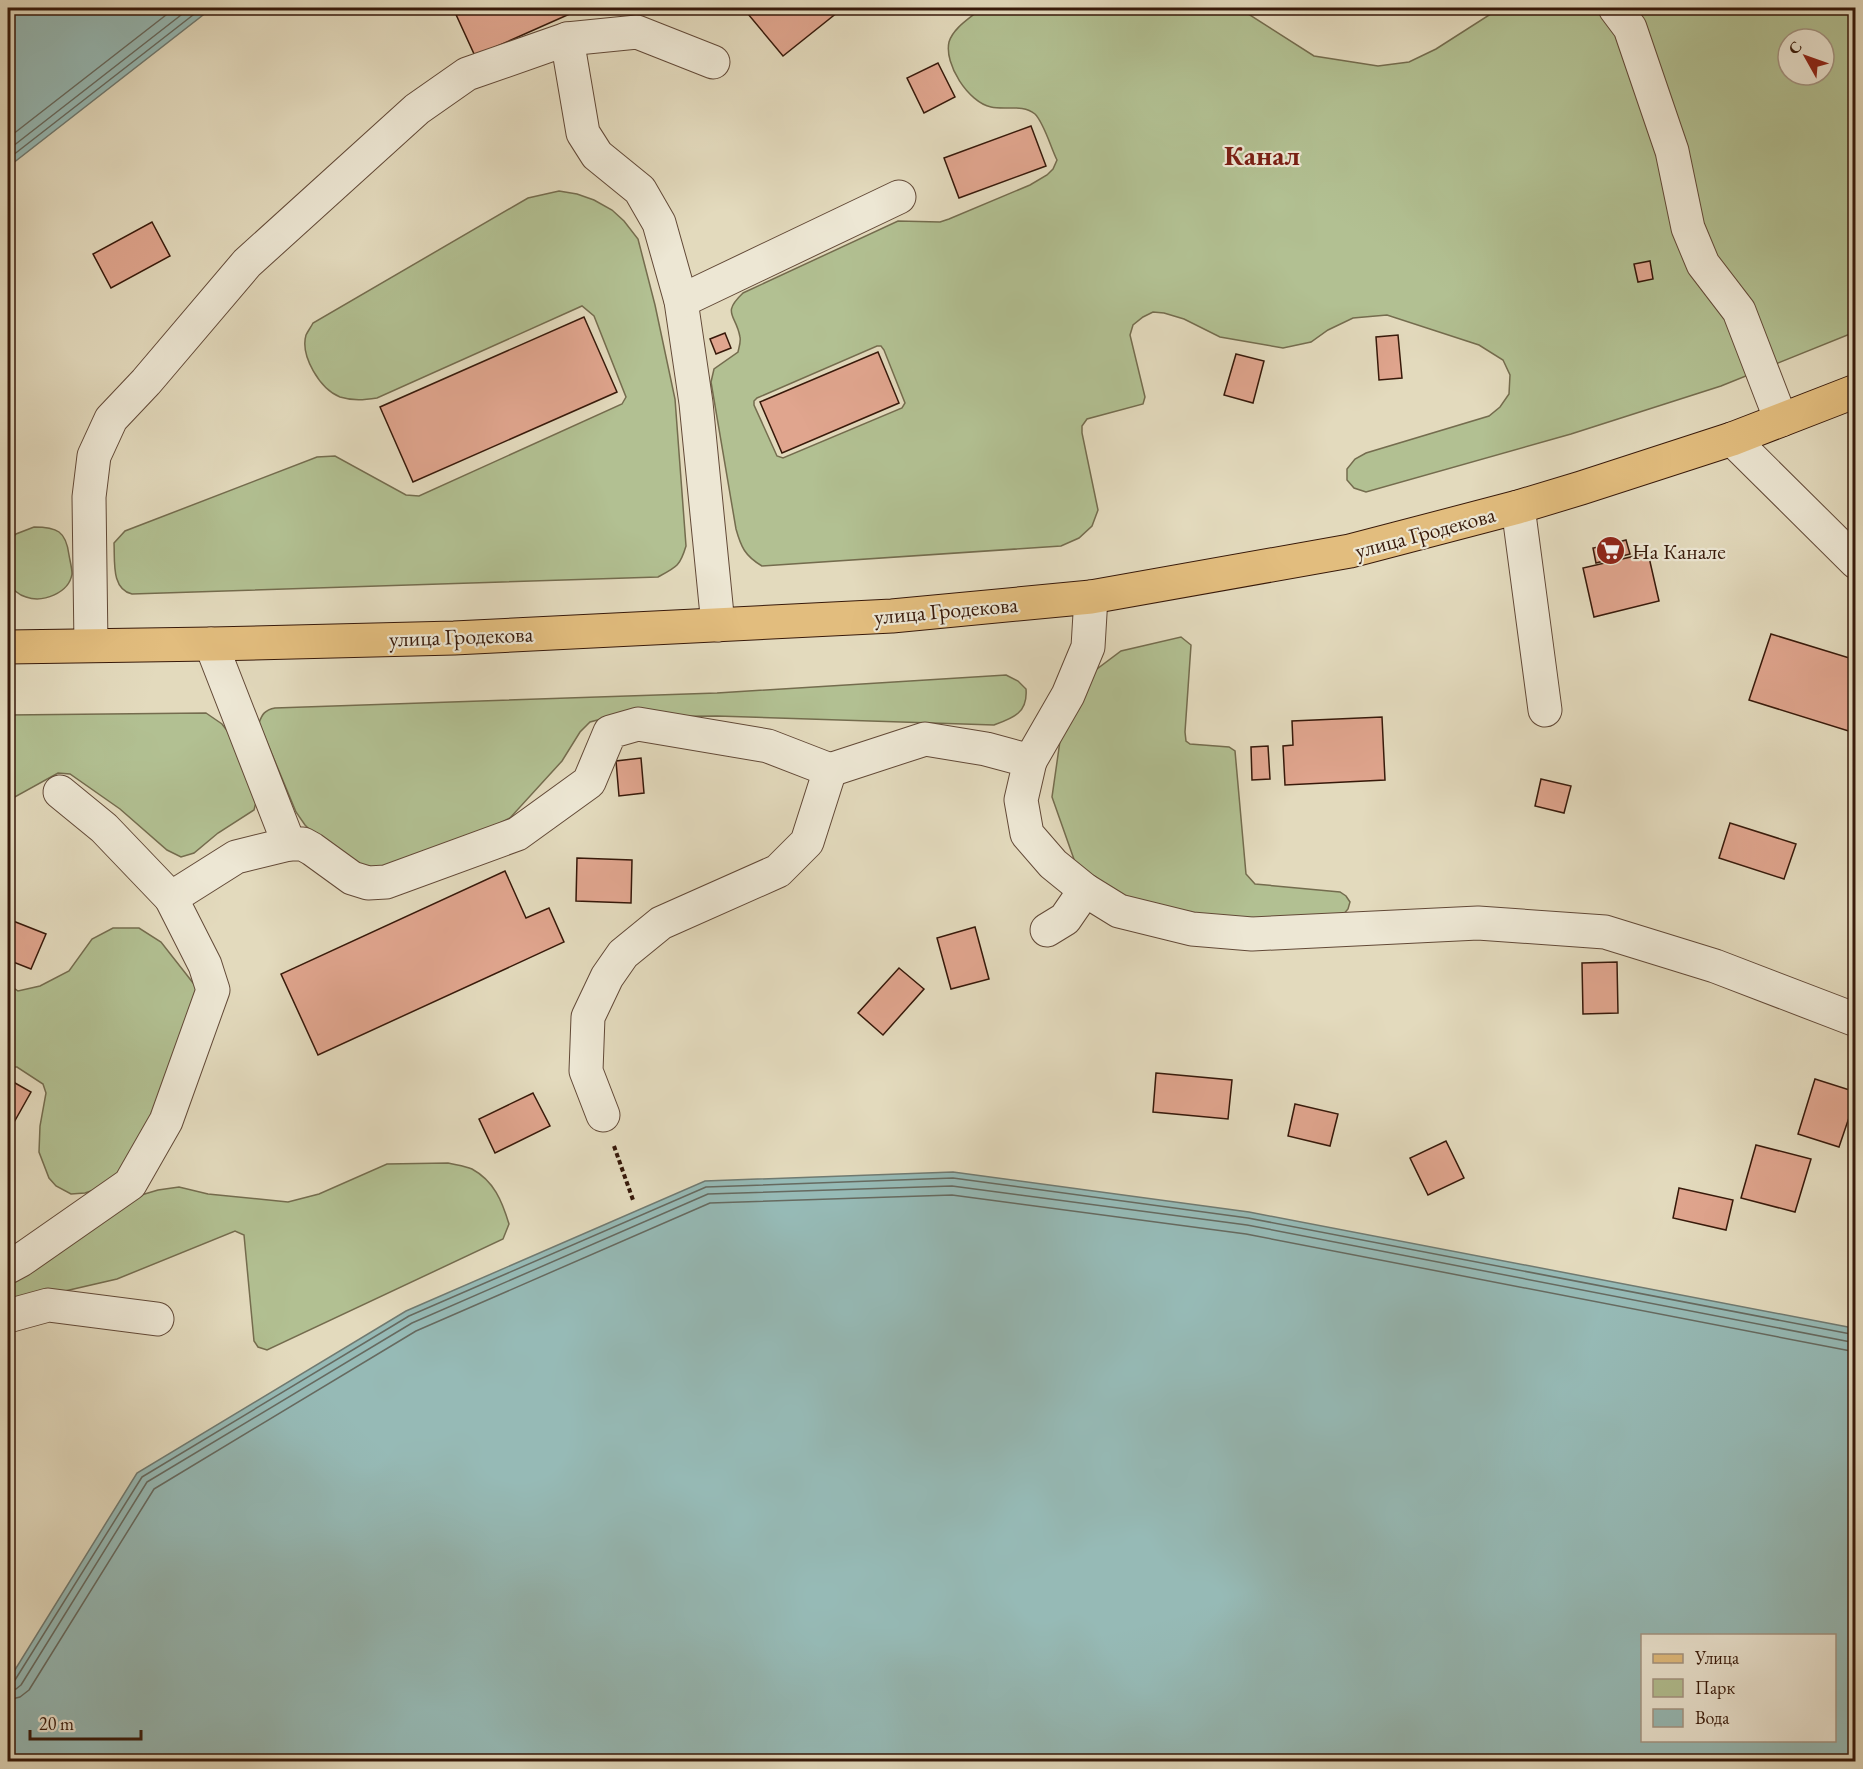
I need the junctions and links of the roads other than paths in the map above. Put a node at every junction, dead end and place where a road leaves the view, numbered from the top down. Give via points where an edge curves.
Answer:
1 (1615, 8) edge
2 (567, 39) junction
3 (713, 62) dead end
4 (898, 197) dead end
5 (681, 301) junction
6 (1856, 391) edge
7 (1781, 420) junction
8 (1732, 439) junction
9 (1518, 507) junction
10 (1856, 562) edge
11 (1090, 597) junction
12 (718, 625) junction
13 (211, 644) junction
14 (91, 645) junction
15 (8, 647) edge
16 (1545, 710) dead end
17 (1030, 761) junction
18 (831, 770) junction
19 (60, 792) dead end
20 (289, 844) junction
21 (1085, 890) junction
22 (171, 898) junction
23 (1047, 930) dead end
24 (1856, 1020) edge
25 (603, 1115) road end
26 (8, 1267) edge
27 (8, 1316) edge
28 (157, 1319) dead end

1 - 7 lane via 1630,27 1672,151 1688,228 1703,264 1739,311
2 - 3 lane via 637,32
2 - 5 lane via 584,133 597,155 640,190 659,223
2 - 14 lane via 467,74 417,109 247,263 111,419 94,456 89,497
4 - 5 lane
5 - 12 lane via 696,403
6 - 7 main road, улица Гродекова
7 - 8 main road, улица Гродекова
8 - 9 main road, улица Гродекова
8 - 10 lane
9 - 11 main road, улица Гродекова via 1350,551
9 - 16 lane
11 - 12 main road, улица Гродекова via 892,616
11 - 17 lane via 1088,647 1068,695
12 - 13 main road, улица Гродекова via 454,638
13 - 14 main road, улица Гродекова
13 - 20 lane
14 - 15 main road, улица Гродекова
17 - 18 lane via 986,749 925,740
17 - 21 lane via 1021,800 1027,834 1053,864
18 - 20 lane via 768,746 638,724 610,732 589,782 517,834 386,882 368,883 352,878 303,844
18 - 25 lane via 807,842 778,871 661,923 623,954 607,977 588,1017 586,1071
19 - 22 lane via 104,828
20 - 22 lane via 236,857
21 - 23 lane via 1065,919
21 - 24 lane via 1119,910 1192,929 1240,933 1478,923 1605,932 1715,966
22 - 26 lane via 206,965 213,990 166,1121 130,1184
27 - 28 lane via 48,1305

